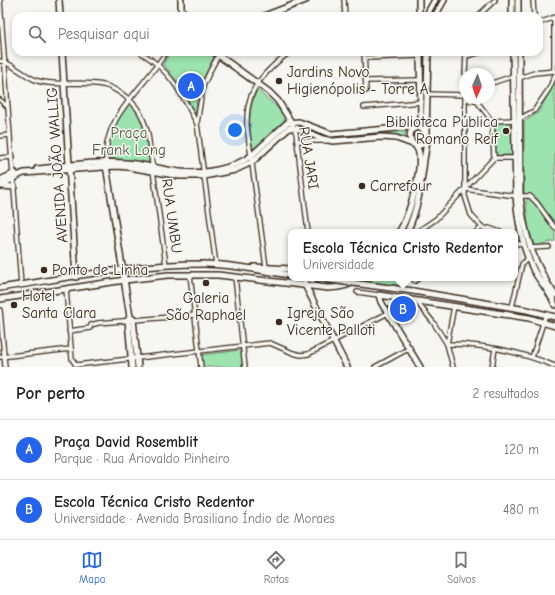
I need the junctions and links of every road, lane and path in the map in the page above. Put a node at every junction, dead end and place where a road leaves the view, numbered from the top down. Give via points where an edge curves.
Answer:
1 (0, 0) edge
2 (59, 0) edge
3 (181, 0) edge
4 (306, 0) edge
5 (344, 0) edge
6 (419, 0) edge
7 (435, 0) edge
8 (444, 0) edge
9 (496, 0) edge
10 (512, 0) edge
11 (518, 0) edge
12 (533, 0) edge
13 (181, 8) junction
14 (60, 12) edge
15 (180, 12) edge
16 (183, 12) edge
17 (274, 12) edge
18 (345, 12) edge
19 (419, 12) edge
20 (428, 12) edge
21 (437, 12) edge
22 (482, 12) edge
23 (512, 12) edge
24 (518, 12) edge
25 (534, 12) edge
26 (554, 18) edge
27 (543, 22) edge
28 (62, 56) edge
29 (146, 56) edge
30 (164, 56) edge
31 (219, 56) edge
32 (223, 56) edge
33 (285, 56) edge
34 (400, 56) edge
35 (418, 56) edge
36 (428, 56) edge
37 (466, 56) edge
38 (513, 56) edge
39 (519, 56) edge
40 (365, 58) joint
41 (2, 61) edge
42 (159, 65) junction
43 (466, 68) edge
44 (555, 71) edge
45 (555, 75) edge
46 (516, 77) junction
47 (418, 80) junction
48 (366, 81) junction
49 (495, 82) edge
50 (257, 83) junction
51 (64, 84) junction
52 (366, 91) dead end
53 (420, 94) junction
54 (427, 94) junction
55 (459, 96) edge
56 (130, 99) junction
57 (0, 100) edge
58 (420, 102) junction
59 (427, 102) junction
60 (465, 104) edge
61 (479, 104) edge
62 (8, 107) junction
63 (364, 107) dead end
64 (285, 110) junction
65 (516, 119) junction
66 (492, 121) junction
67 (291, 122) junction
68 (299, 122) junction
69 (196, 123) junction
70 (416, 127) junction
71 (294, 128) junction
72 (8, 135) junction
73 (0, 136) edge
74 (426, 138) junction
75 (297, 141) junction
76 (333, 141) junction
77 (414, 144) junction
78 (12, 157) junction
79 (0, 158) edge
80 (494, 158) junction
81 (517, 158) junction
82 (252, 159) junction
83 (106, 164) junction
84 (70, 168) junction
85 (153, 170) junction
86 (203, 174) junction
87 (14, 175) junction
88 (0, 180) edge
89 (0, 186) edge
90 (14, 187) junction
91 (465, 189) junction
92 (518, 196) junction
93 (519, 205) junction
94 (484, 228) joint
95 (555, 228) edge
96 (308, 229) edge
97 (400, 229) edge
98 (408, 229) edge
99 (421, 229) edge
100 (492, 229) edge
101 (518, 244) edge
102 (523, 245) junction
103 (549, 247) dead end
104 (530, 248) junction
105 (531, 257) junction
106 (166, 265) junction
107 (216, 265) junction
108 (266, 269) junction
109 (288, 269) edge
110 (122, 270) junction
111 (520, 272) joint
112 (288, 274) edge
113 (190, 275) junction
114 (76, 277) junction
115 (235, 277) junction
116 (125, 280) junction
117 (304, 281) edge
118 (338, 281) edge
119 (345, 281) edge
120 (356, 281) edge
121 (518, 281) edge
122 (518, 281) edge
123 (21, 285) junction
124 (305, 285) junction
125 (340, 287) junction
126 (0, 288) edge
127 (66, 289) junction
128 (357, 292) dead end
129 (379, 295) junction
130 (555, 295) edge
131 (0, 299) edge
132 (416, 300) junction
133 (555, 305) edge
134 (454, 306) junction
135 (512, 307) junction
136 (0, 310) edge
137 (388, 313) junction
138 (546, 314) junction
139 (195, 315) junction
140 (555, 318) edge
141 (130, 319) junction
142 (543, 321) junction
143 (555, 326) edge
144 (69, 331) junction
145 (334, 342) junction
146 (447, 344) junction
147 (242, 346) junction
148 (410, 348) junction
149 (71, 349) junction
150 (495, 349) junction
151 (199, 351) junction
152 (2, 357) edge
153 (532, 357) junction
154 (134, 358) junction
155 (75, 366) edge
156 (555, 366) edge
157 (5, 367) edge
158 (132, 367) edge
159 (138, 367) edge
160 (201, 367) edge
161 (245, 367) edge
162 (347, 367) edge
163 (375, 367) edge
164 (420, 367) edge
165 (454, 367) edge
166 (492, 367) edge

1 - 41 street
2 - 14 main road
3 - 13 main road
4 - 17 main road
5 - 18 street
6 - 19 main road
7 - 20 main road
8 - 21 main road
9 - 22 street
10 - 23 main road
11 - 24 main road
12 - 25 street
13 - 15 street
13 - 16 main road
26 - 27 street
26 - 44 street
28 - 51 main road, AVENIDA JOÃO WALLIG
29 - 42 street
30 - 42 street
31 - 69 street via 203,86
32 - 50 main road, RUA JARI
33 - 50 street
34 - 40 street
35 - 47 main road
36 - 54 main road
37 - 43 street
38 - 46 main road
39 - 46 main road
40 - 48 street
41 - 51 street, RUA UMBU via 35,80
41 - 62 street
42 - 56 street
42 - 69 street via 180,90
44 - 46 street
45 - 65 street via 534,111
46 - 49 street
46 - 65 main road
47 - 48 street
47 - 53 main road
48 - 52 street
50 - 64 main road, RUA JARI
50 - 82 street via 247,114
51 - 56 street, RUA UMBU via 103,85
51 - 84 main road, AVENIDA JOÃO WALLIG
53 - 54 street
53 - 58 main road
54 - 55 street
54 - 59 main road
56 - 83 street via 115,120 109,135
56 - 85 street, RUA UMBU via 146,125
57 - 62 street
58 - 59 street
58 - 63 street
58 - 70 main road via 420,118
59 - 74 main road
60 - 91 street
61 - 66 street
62 - 72 street
64 - 67 main road, RUA JARI
64 - 68 main road
65 - 66 street
65 - 81 main road
66 - 80 street
67 - 68 main road
67 - 71 street, RUA JARI
67 - 82 main road via 284,125
68 - 70 main road via 331,134
69 - 86 street
70 - 74 main road via 422,129
70 - 77 main road via 410,135
71 - 75 street, RUA JARI
71 - 76 main road
71 - 82 main road via 287,128
72 - 73 street
72 - 78 street
74 - 77 main road via 420,145
74 - 98 main road via 420,192
75 - 76 street
75 - 96 street, RUA JARI
76 - 77 main road via 381,137 396,138
77 - 97 main road via 420,155 408,214
78 - 79 street
78 - 87 street
80 - 81 street
80 - 91 street
81 - 92 main road
82 - 86 main road
82 - 108 street
83 - 84 main road
83 - 85 main road
83 - 110 main road
84 - 87 main road
84 - 114 main road, AVENIDA JOÃO WALLIG
85 - 86 main road
85 - 106 street, RUA UMBU
86 - 107 street
87 - 88 main road
87 - 89 main road
87 - 90 street
89 - 90 main road
90 - 123 street
91 - 92 street
91 - 94 street via 472,215
91 - 99 street via 436,219
92 - 93 main road
92 - 95 street via 530,196
93 - 102 main road
93 - 104 main road
94 - 100 street
101 - 102 street
102 - 105 main road
103 - 104 street
104 - 105 main road
105 - 111 street via 524,261
105 - 130 main road
105 - 133 main road via 534,271
106 - 107 main road
106 - 110 main road
107 - 108 main road
108 - 109 main road
108 - 112 main road
110 - 114 main road
110 - 116 main road
111 - 122 street
113 - 115 main road
113 - 116 main road via 162,275
113 - 139 street
114 - 123 main road
115 - 124 main road
115 - 147 street
116 - 127 main road
116 - 141 main road
117 - 124 main road
118 - 135 main road, bridge
119 - 125 main road
120 - 125 main road
121 - 135 street
123 - 126 main road
124 - 125 main road
124 - 145 main road
127 - 131 main road
127 - 144 street
128 - 129 street
129 - 132 main road
129 - 137 main road
132 - 134 main road
132 - 146 street
134 - 142 main road
134 - 146 street
135 - 138 main road
136 - 152 street
137 - 145 street
137 - 148 main road
138 - 140 main road
138 - 142 street
139 - 141 street
139 - 151 street
140 - 143 main road
141 - 144 street via 98,323 91,325 90,328
141 - 154 main road
142 - 143 main road
142 - 153 street
144 - 149 street
145 - 147 street via 301,355 272,343
145 - 162 main road
146 - 150 street
146 - 165 street
147 - 151 street
147 - 161 street
148 - 163 street
148 - 164 main road
149 - 152 street
149 - 155 street
150 - 153 street
150 - 166 street
151 - 154 street
151 - 160 street
152 - 157 street
153 - 156 street
154 - 155 street
154 - 158 main road
154 - 159 main road

